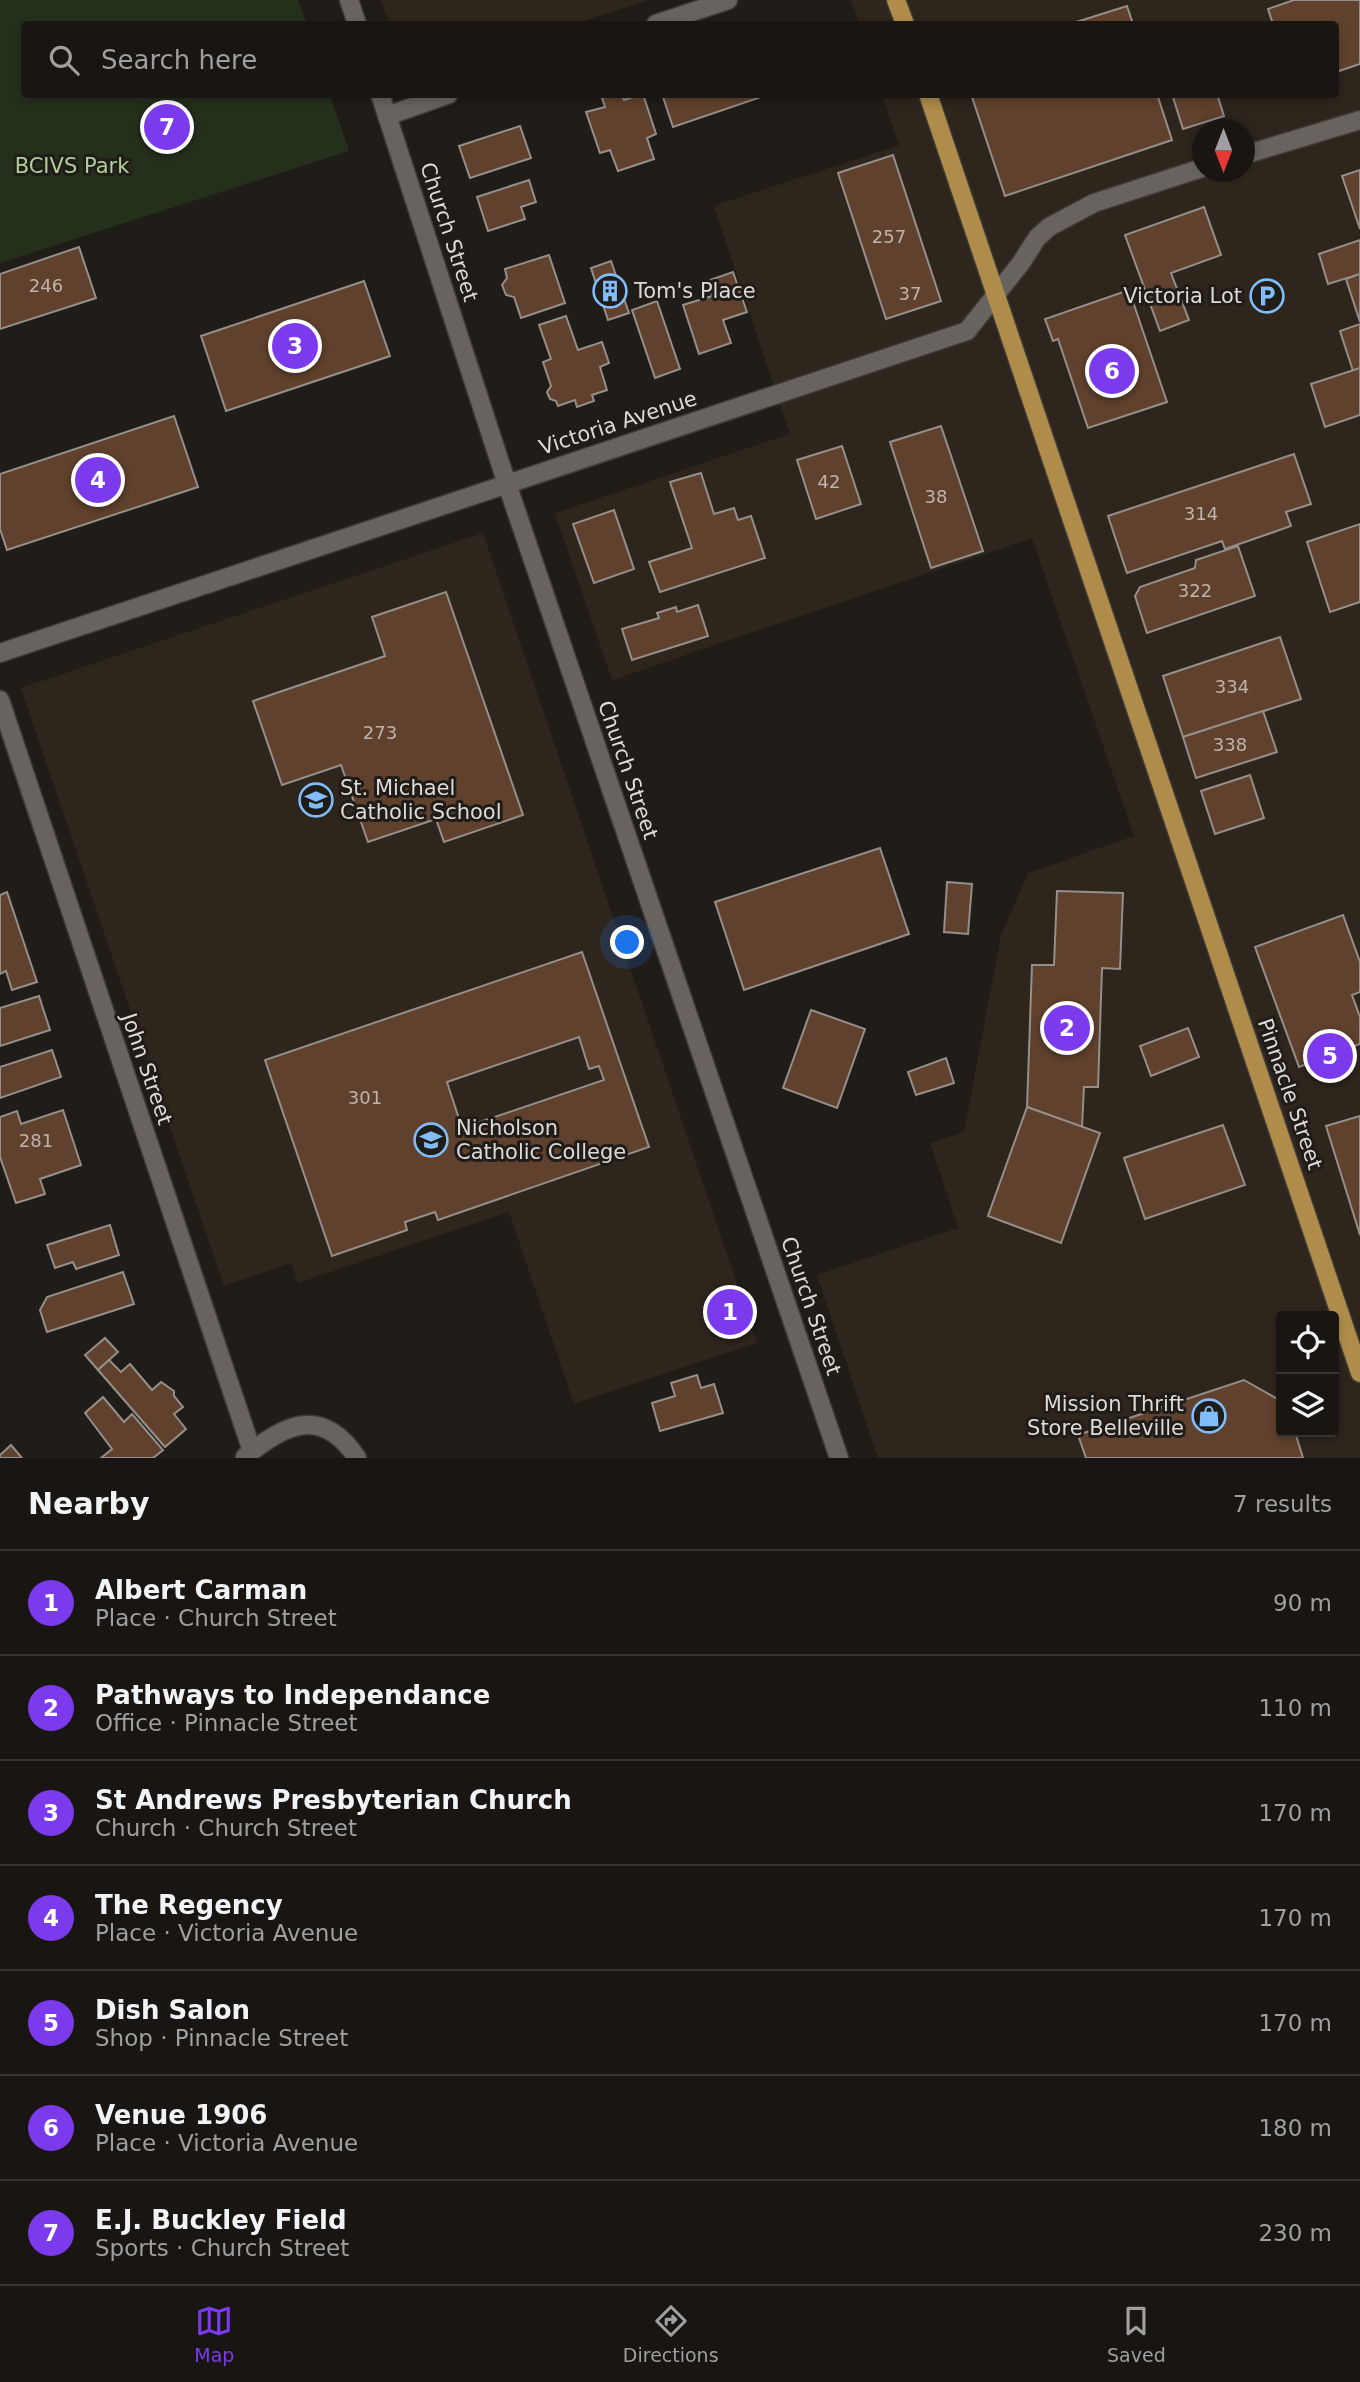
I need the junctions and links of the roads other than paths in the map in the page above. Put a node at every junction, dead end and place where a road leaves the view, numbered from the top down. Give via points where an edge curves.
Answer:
1 (349, 0) edge
2 (728, 0) edge
3 (896, 0) edge
4 (356, 21) edge
5 (665, 21) edge
6 (904, 21) edge
7 (381, 98) edge
8 (438, 98) edge
9 (929, 98) edge
10 (387, 116) junction
11 (1360, 120) edge
12 (1255, 152) edge
13 (1192, 171) edge
14 (996, 296) junction
15 (506, 484) junction
16 (0, 653) edge
17 (0, 700) edge
18 (1360, 1373) edge
19 (248, 1454) edge
20 (358, 1458) edge
21 (839, 1458) edge

1 - 4 street
2 - 5 street
3 - 6 main road
7 - 10 street, Church Street
8 - 10 street
9 - 14 main road, Pinnacle Street
10 - 15 street, Church Street
11 - 12 street
13 - 14 street, Victoria Avenue via 1104,199 1058,221 1037,238
14 - 15 street, Victoria Avenue via 967,331
14 - 18 main road, Pinnacle Street
15 - 16 street, Victoria Avenue
15 - 21 street, Church Street
17 - 19 street, John Street
19 - 20 street via 271,1434 297,1425 323,1426 346,1441

